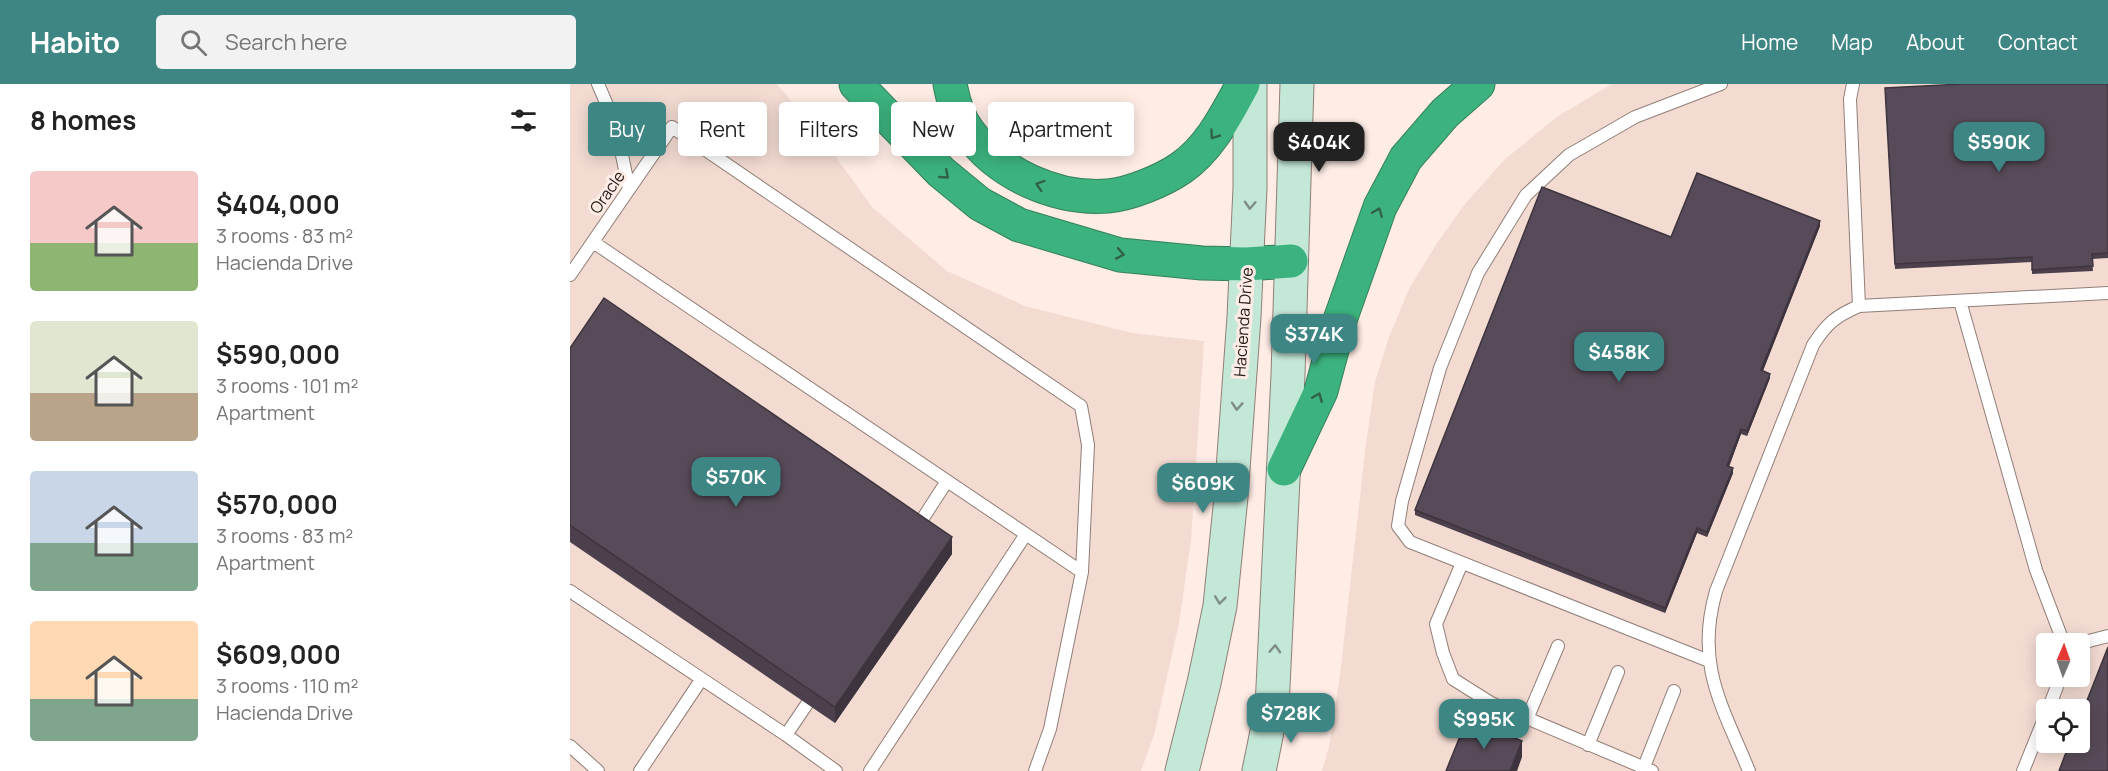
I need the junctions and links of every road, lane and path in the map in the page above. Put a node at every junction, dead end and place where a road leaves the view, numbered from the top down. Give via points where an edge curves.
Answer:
1 (598, 84) edge
2 (856, 84) edge
3 (950, 84) edge
4 (1243, 84) edge
5 (1250, 84) edge
6 (1297, 84) edge
7 (1478, 84) edge
8 (1721, 84) edge
9 (1853, 84) edge
10 (629, 189) junction
11 (593, 242) junction
12 (1291, 261) junction
13 (1247, 264) junction
14 (570, 275) edge
15 (2108, 293) edge
16 (1959, 301) junction
17 (1859, 306) junction
18 (1284, 469) junction
19 (947, 481) junction
20 (916, 529) edge
21 (1026, 534) junction
22 (1462, 563) junction
23 (1082, 572) junction
24 (570, 591) edge
25 (2060, 633) edge
26 (2108, 636) edge
27 (2090, 641) edge
28 (1558, 646) dead end
29 (1709, 661) junction
30 (1618, 672) dead end
31 (701, 680) junction
32 (1674, 691) dead end
33 (807, 704) edge
34 (1527, 719) junction
35 (786, 735) junction
36 (2036, 739) edge
37 (1588, 745) junction
38 (570, 746) edge
39 (1648, 769) edge
40 (598, 771) edge
41 (640, 771) edge
42 (836, 771) edge
43 (870, 771) edge
44 (1035, 771) edge
45 (1182, 771) edge
46 (1259, 771) edge
47 (1749, 771) edge
48 (2023, 771) edge

1 - 10 lane via 616,126
2 -> 13 highway via 941,172 980,204 1018,225 1120,255
4 -> 3 highway via 1206,145 1181,168 1147,186 1109,196 1070,195 1031,182 996,161 968,130
5 -> 13 main road, Hacienda Drive
6 - 12 main road
18 -> 7 highway via 1321,392 1340,320 1380,207 1406,158 1445,113
8 - 22 lane via 1635,117 1569,154 1526,195 1478,273 1440,368 1398,526 1410,542
9 - 17 lane via 1850,99
10 - 11 lane, Oracle
10 - 23 lane, Oracle via 672,127 1081,406 1088,445
11 - 14 lane, Oracle
11 - 19 lane
12 - 13 highway
12 - 18 main road
13 -> 45 main road, Hacienda Drive via 1220,606
15 - 16 lane
16 - 17 lane
16 - 25 lane via 2036,570
17 - 29 lane via 1840,314 1813,345 1716,591 1707,636
46 -> 18 main road via 1272,707
19 - 20 lane
19 - 21 lane
21 - 23 lane
21 - 43 lane
22 - 29 lane
22 - 34 lane via 1436,624 1453,679 1491,703
23 - 44 lane via 1050,729
24 - 31 lane
26 - 27 lane
28 - 34 lane
29 - 47 lane
30 - 37 lane
31 - 35 lane
31 - 41 lane
32 - 39 lane
33 - 35 lane
34 - 37 lane
35 - 42 lane
36 - 48 lane
37 - 39 lane
38 - 40 lane

